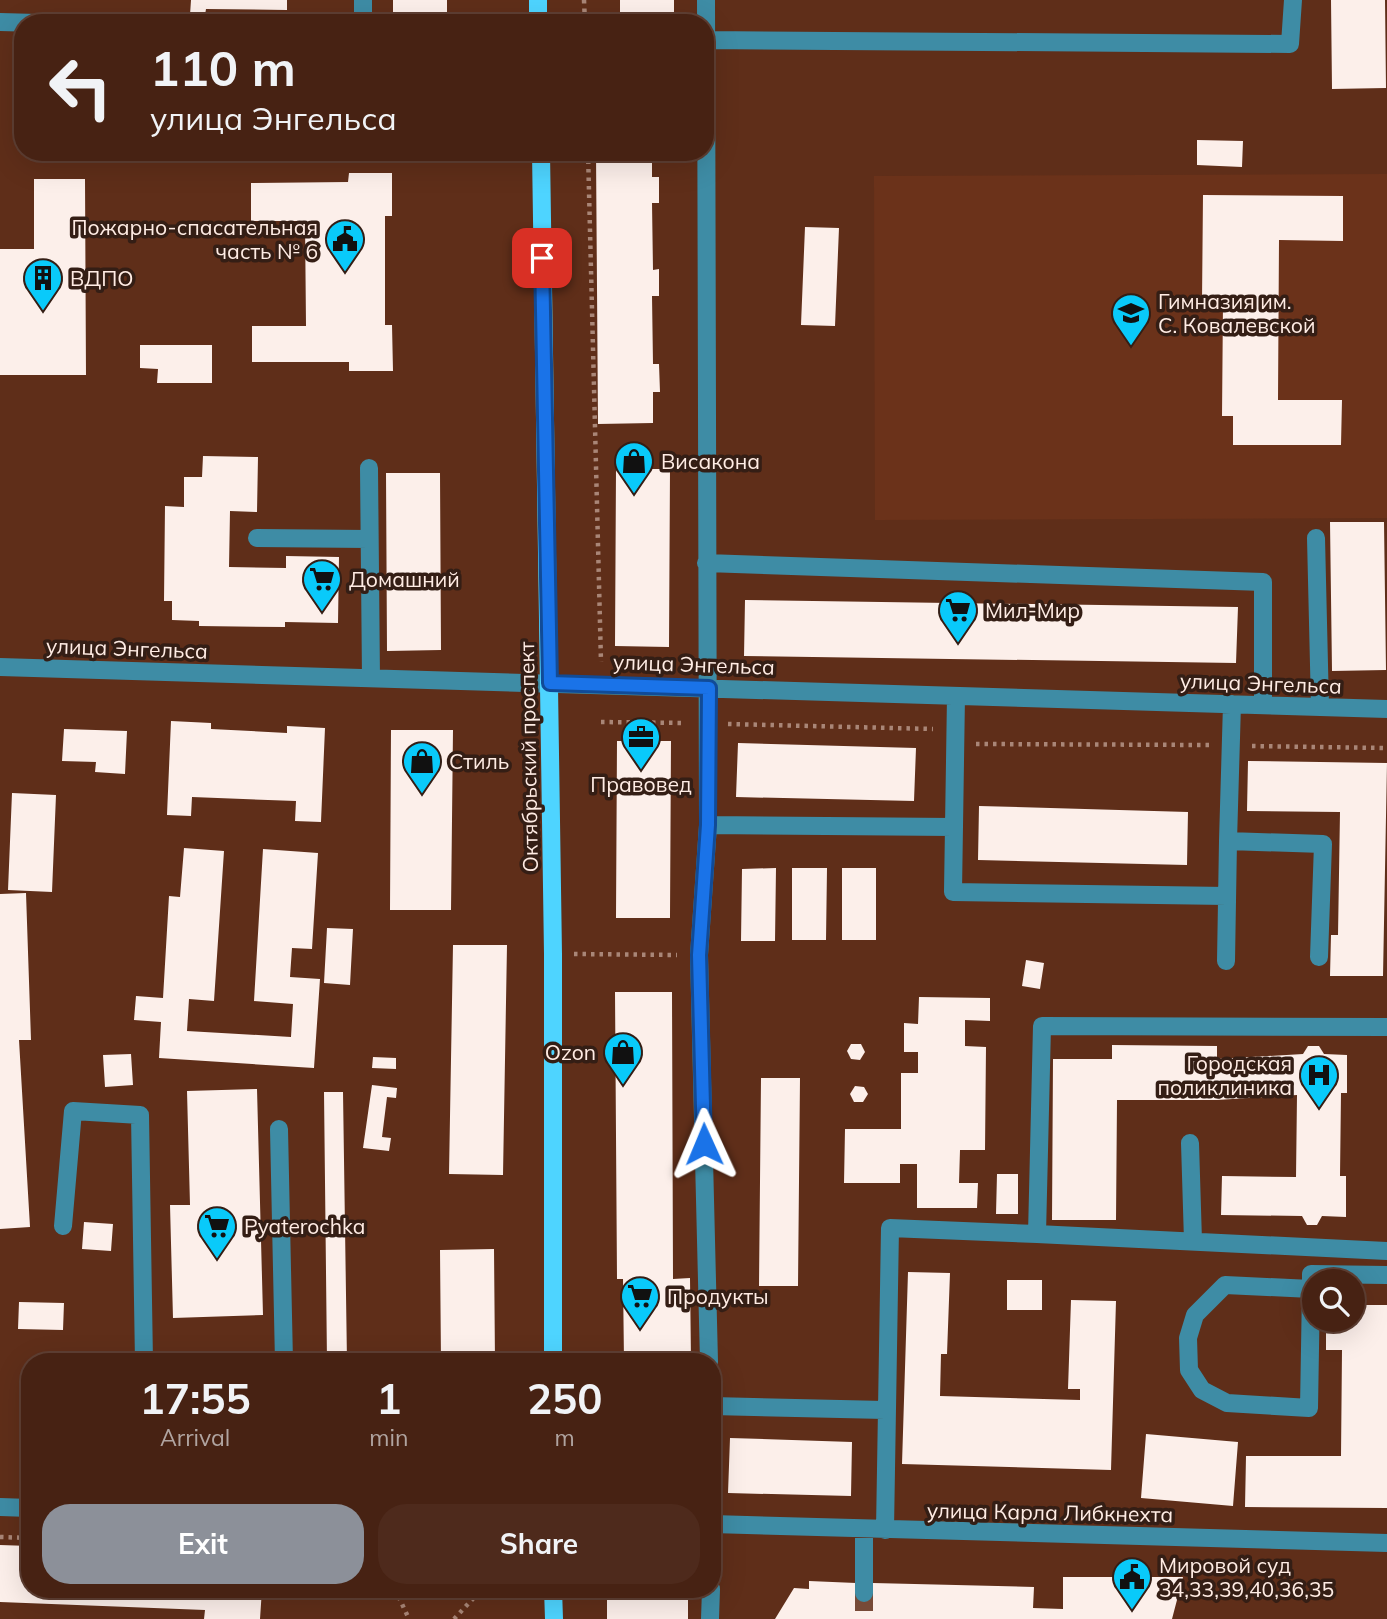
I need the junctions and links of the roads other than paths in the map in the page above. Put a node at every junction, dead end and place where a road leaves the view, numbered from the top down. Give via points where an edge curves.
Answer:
1 (1293, 0) edge
2 (714, 40) edge
3 (541, 161) edge
4 (706, 161) edge
5 (369, 468) dead end
6 (257, 538) dead end
7 (1317, 538) dead end
8 (369, 539) junction
9 (706, 563) junction
10 (0, 667) edge
11 (371, 678) junction
12 (550, 683) junction
13 (709, 688) junction
14 (956, 696) junction
15 (1232, 704) junction
16 (1263, 705) junction
17 (1320, 707) junction
18 (1387, 709) edge
19 (708, 825) junction
20 (954, 827) junction
21 (1228, 841) junction
22 (1227, 896) junction
23 (1319, 957) dead end
24 (1226, 961) dead end
25 (1387, 1027) edge
26 (279, 1129) dead end
27 (1190, 1143) dead end
28 (63, 1226) dead end
29 (1037, 1234) junction
30 (1193, 1241) junction
31 (1387, 1251) edge
32 (1365, 1275) edge
33 (1387, 1275) edge
34 (1311, 1289) joint
35 (144, 1353) edge
36 (284, 1353) edge
37 (553, 1353) edge
38 (709, 1353) edge
39 (721, 1406) edge
40 (885, 1410) junction
41 (0, 1507) edge
42 (21, 1508) edge
43 (721, 1524) edge
44 (864, 1530) junction
45 (885, 1530) junction
46 (1387, 1542) edge
47 (864, 1593) tunnel mouth
48 (553, 1598) edge
49 (711, 1598) edge
50 (554, 1619) edge
51 (710, 1619) edge

1 - 2 street via 1290,44
3 - 12 main road, Октябрьский проспект
4 - 9 street
5 - 8 street
6 - 8 street
7 - 17 street
8 - 11 street
9 - 13 street
9 - 16 street via 1263,582
10 - 11 street, улица Энгельса
11 - 12 street, улица Энгельса
12 - 13 street, улица Энгельса
12 - 37 main road, Октябрьский проспект
13 - 14 street, улица Энгельса
13 - 19 street
14 - 15 street, улица Энгельса
14 - 20 street
15 - 16 street, улица Энгельса
15 - 21 street
16 - 17 street, улица Энгельса
17 - 18 street, улица Энгельса
19 - 20 street
19 - 38 street via 699,955
20 - 22 street via 953,892
21 - 22 street
21 - 23 street via 1322,844
22 - 24 street
25 - 29 street via 1042,1026
26 - 36 street
27 - 30 street
28 - 35 street via 73,1111 140,1115
29 - 30 street
29 - 40 street via 890,1228
30 - 31 street
32 - 33 street
34 - 34 street via 1310,1408 1227,1403 1202,1390 1189,1370 1188,1338 1195,1315 1225,1285
39 - 40 street
40 - 45 street
41 - 42 street
43 - 44 street, улица Карла Либкнехта
44 - 45 street, улица Карла Либкнехта
44 - 47 street
45 - 46 street, улица Карла Либкнехта
48 - 50 main road
49 - 51 street

